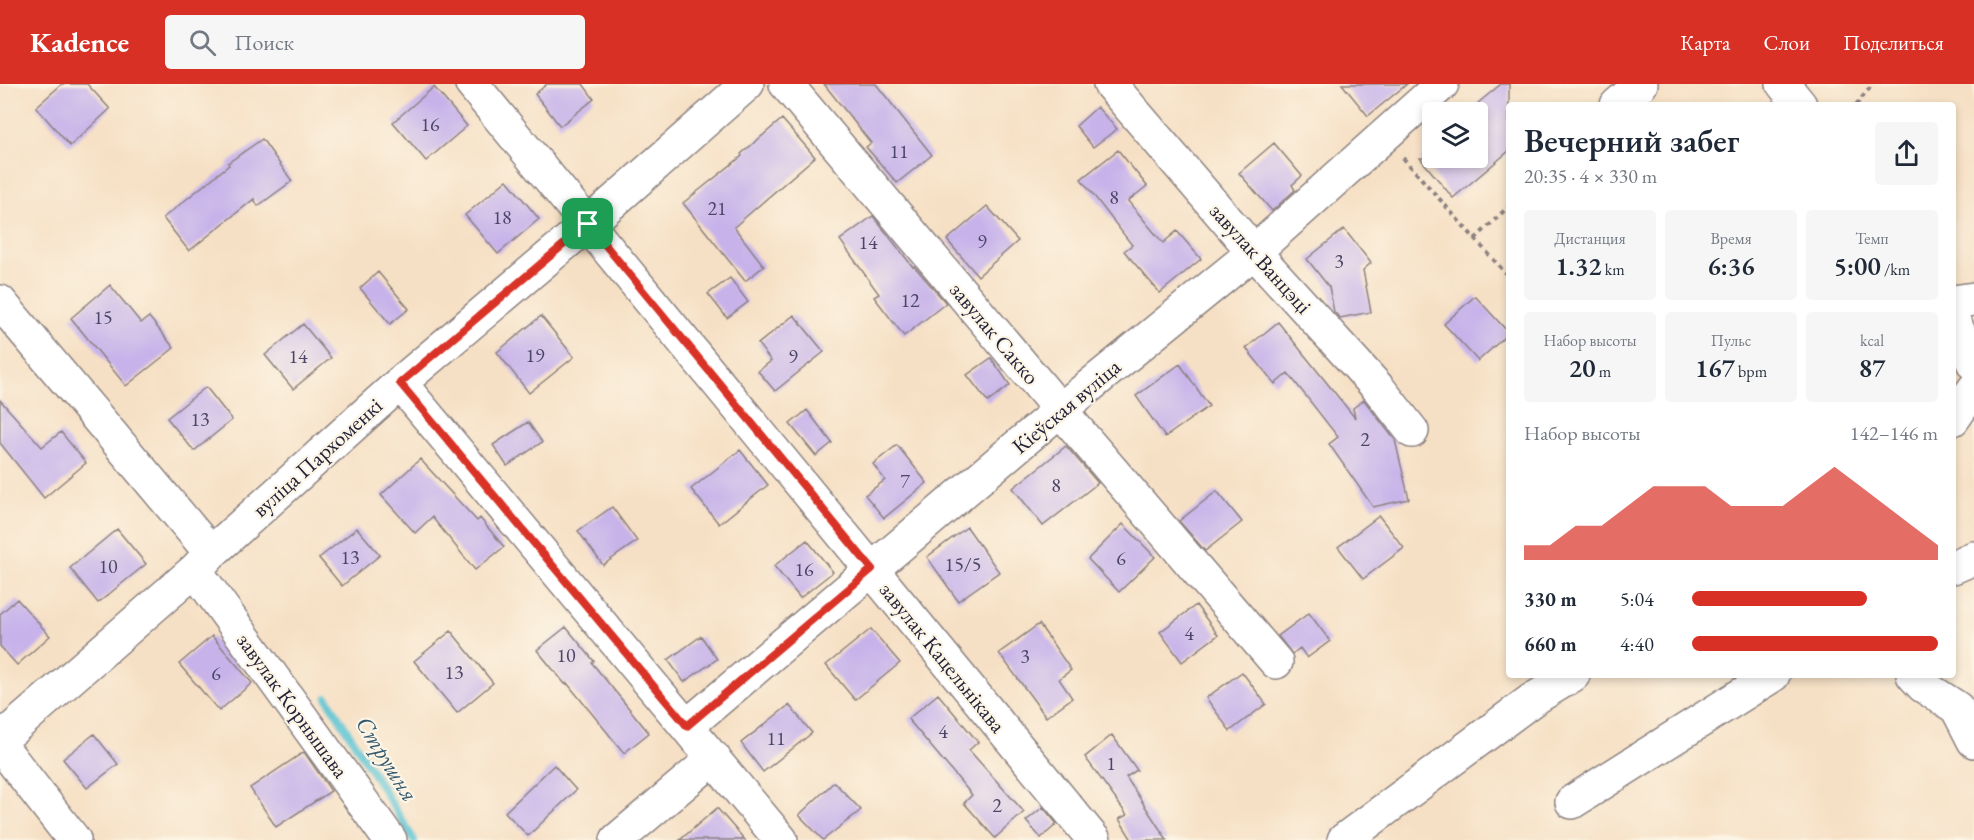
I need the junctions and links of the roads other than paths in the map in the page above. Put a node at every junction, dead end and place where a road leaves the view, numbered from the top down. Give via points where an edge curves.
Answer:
1 (472, 84) edge
2 (747, 84) edge
3 (786, 84) edge
4 (1110, 84) edge
5 (1641, 84) edge
6 (1783, 84) edge
7 (1440, 85) edge
8 (1620, 102) edge
9 (1798, 102) edge
10 (588, 224) junction
11 (1254, 252) junction
12 (1974, 299) edge
13 (0, 302) edge
14 (1956, 302) edge
15 (1956, 326) edge
16 (1974, 364) edge
17 (400, 383) junction
18 (1974, 389) edge
19 (1060, 410) junction
20 (1956, 415) edge
21 (1412, 431) dead end
22 (1974, 558) edge
23 (203, 561) junction
24 (1956, 566) edge
25 (872, 569) junction
26 (1276, 662) dead end
27 (1568, 678) edge
28 (1768, 678) edge
29 (1916, 678) edge
30 (1966, 704) edge
31 (687, 726) junction
32 (0, 740) edge
33 (1974, 741) edge
34 (0, 745) edge
35 (714, 758) junction
36 (1572, 802) dead end
37 (74, 840) edge
38 (390, 840) edge
39 (617, 840) edge
40 (781, 840) edge
41 (1094, 840) edge
42 (1344, 840) edge

1 - 10 street, завулак Кацельнікава
2 - 10 street, вуліца Пархоменкі
3 - 19 street, завулак Сакко
4 - 11 street, завулак Ванцэці
5 - 8 street
6 - 9 street
7 - 11 street, Кіеўская вуліца
10 - 17 street, вуліца Пархоменкі
10 - 25 street, завулак Кацельнікава
11 - 19 street, Кіеўская вуліца
11 - 21 street, завулак Ванцэці via 1379,389
12 - 14 street
13 - 23 street, завулак Корнышава
15 - 16 street
17 - 23 street, вуліца Пархоменкі
17 - 31 street
18 - 20 street
19 - 25 street, Кіеўская вуліца
19 - 26 street, завулак Сакко
22 - 24 street
23 - 32 street, вуліца Пархоменкі
23 - 38 street, завулак Корнышава
25 - 31 street, Кіеўская вуліца
25 - 41 street, завулак Кацельнікава
27 - 42 street via 1513,714
28 - 36 street
29 - 30 street via 1923,686
30 - 33 street
31 - 35 street
34 - 37 street
35 - 39 street
35 - 40 street

